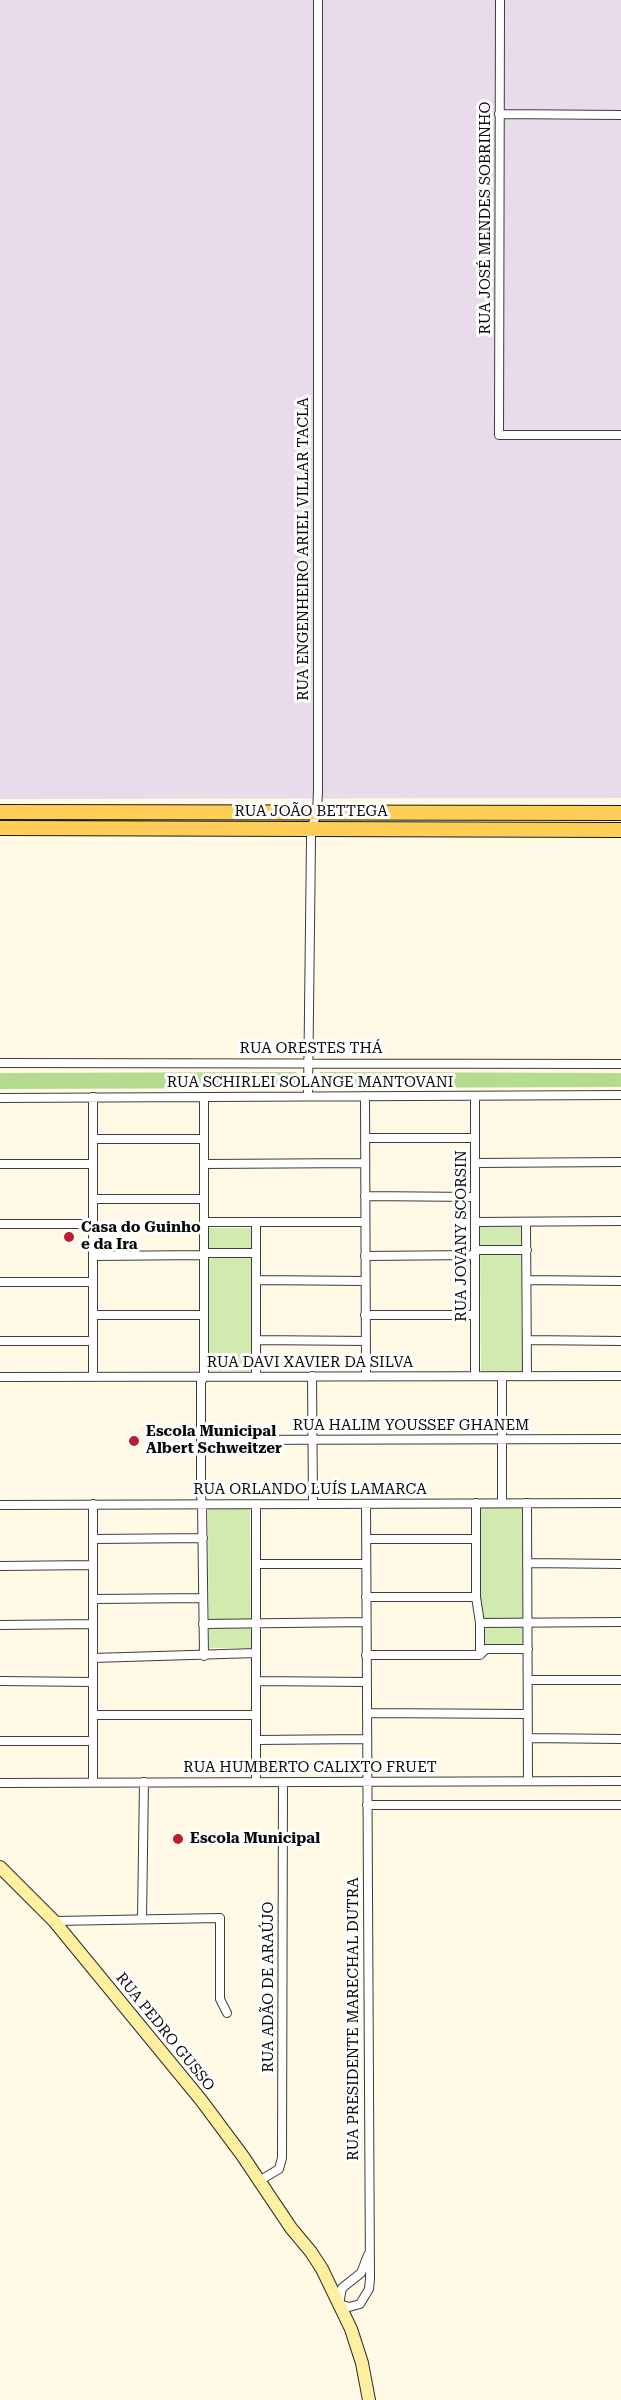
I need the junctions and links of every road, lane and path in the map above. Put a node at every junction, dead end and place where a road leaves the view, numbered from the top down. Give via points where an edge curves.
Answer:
1 (318, 0) edge
2 (500, 0) edge
3 (499, 114) junction
4 (621, 115) edge
5 (621, 435) edge
6 (0, 812) edge
7 (18, 812) junction
8 (317, 813) junction
9 (621, 813) edge
10 (0, 828) edge
11 (18, 828) junction
12 (311, 829) junction
13 (621, 830) edge
14 (309, 1062) junction
15 (0, 1063) edge
16 (621, 1064) edge
17 (621, 1095) edge
18 (308, 1096) junction
19 (365, 1096) junction
20 (475, 1096) junction
21 (93, 1097) junction
22 (204, 1097) junction
23 (0, 1098) edge
24 (93, 1138) junction
25 (365, 1138) junction
26 (475, 1138) junction
27 (204, 1139) junction
28 (621, 1162) edge
29 (365, 1163) junction
30 (475, 1163) junction
31 (0, 1164) edge
32 (93, 1164) junction
33 (204, 1164) junction
34 (365, 1196) junction
35 (475, 1197) junction
36 (204, 1198) junction
37 (93, 1199) junction
38 (204, 1221) junction
39 (621, 1221) edge
40 (365, 1222) junction
41 (475, 1222) junction
42 (526, 1222) junction
43 (256, 1223) junction
44 (0, 1224) edge
45 (93, 1224) junction
46 (526, 1250) junction
47 (475, 1252) junction
48 (256, 1253) junction
49 (204, 1254) junction
50 (93, 1256) junction
51 (365, 1256) junction
52 (256, 1280) junction
53 (526, 1280) junction
54 (365, 1281) junction
55 (621, 1281) edge
56 (0, 1282) edge
57 (93, 1282) junction
58 (93, 1315) junction
59 (204, 1315) junction
60 (365, 1315) junction
61 (475, 1315) junction
62 (256, 1340) junction
63 (527, 1340) junction
64 (0, 1341) edge
65 (93, 1341) junction
66 (366, 1341) junction
67 (621, 1341) edge
68 (256, 1376) junction
69 (312, 1376) junction
70 (366, 1376) junction
71 (476, 1376) junction
72 (502, 1376) junction
73 (527, 1376) junction
74 (621, 1376) edge
75 (0, 1377) edge
76 (93, 1377) junction
77 (204, 1377) junction
78 (621, 1438) edge
79 (502, 1439) junction
80 (201, 1440) junction
81 (312, 1440) junction
82 (366, 1503) junction
83 (476, 1503) junction
84 (502, 1503) junction
85 (527, 1503) junction
86 (621, 1503) edge
87 (93, 1504) junction
88 (202, 1504) junction
89 (256, 1504) junction
90 (313, 1504) junction
91 (0, 1505) edge
92 (203, 1538) junction
93 (93, 1539) junction
94 (366, 1539) junction
95 (476, 1539) junction
96 (527, 1563) junction
97 (621, 1563) edge
98 (256, 1564) junction
99 (366, 1564) junction
100 (93, 1565) junction
101 (0, 1566) edge
102 (366, 1597) junction
103 (476, 1597) junction
104 (203, 1598) junction
105 (93, 1599) junction
106 (366, 1622) junction
107 (621, 1622) edge
108 (256, 1623) junction
109 (480, 1623) junction
110 (528, 1623) junction
111 (0, 1624) edge
112 (93, 1624) junction
113 (203, 1624) junction
114 (528, 1649) junction
115 (256, 1653) junction
116 (366, 1655) junction
117 (480, 1655) junction
118 (204, 1656) junction
119 (93, 1658) junction
120 (528, 1680) junction
121 (621, 1680) edge
122 (0, 1682) edge
123 (93, 1682) junction
124 (256, 1682) junction
125 (366, 1682) junction
126 (367, 1713) junction
127 (528, 1714) junction
128 (93, 1715) junction
129 (256, 1715) junction
130 (528, 1738) junction
131 (367, 1739) junction
132 (621, 1739) edge
133 (256, 1740) junction
134 (93, 1741) junction
135 (0, 1742) edge
136 (528, 1781) junction
137 (621, 1781) edge
138 (93, 1782) junction
139 (144, 1782) junction
140 (256, 1782) junction
141 (283, 1782) junction
142 (367, 1782) junction
143 (0, 1783) edge
144 (367, 1805) junction
145 (621, 1805) edge
146 (0, 1867) edge
147 (142, 1919) junction
148 (54, 1921) junction
149 (227, 2013) dead end
150 (259, 2181) junction
151 (368, 2255) junction
152 (339, 2304) junction
153 (369, 2400) edge

1 - 8 street, RUA ENGENHEIRO ARIEL VILLAR TACLA
2 - 3 street, RUA JOSÉ MENDES SOBRINHO
3 - 4 street
3 - 5 street, RUA JOSÉ MENDES SOBRINHO via 499,435
6 - 7 main road, RUA JOÃO BETTEGA
7 - 8 main road, RUA JOÃO BETTEGA
7 - 11 main road
8 - 9 main road, RUA JOÃO BETTEGA
8 - 12 street, RUA ENGENHEIRO ARIEL VILLAR TACLA
10 - 11 main road, RUA JOÃO BETTEGA
11 - 12 main road, RUA JOÃO BETTEGA
12 - 13 main road, RUA JOÃO BETTEGA
12 - 14 street, RUA ENGENHEIRO ARIEL VILLAR TACLA
14 - 15 street, RUA ORESTES THÁ
14 - 16 street, RUA ORESTES THÁ
14 - 18 street, RUA ENGENHEIRO ARIEL VILLAR TACLA
17 - 20 street, RUA SCHIRLEI SOLANGE MANTOVANI
18 - 19 street, RUA SCHIRLEI SOLANGE MANTOVANI
18 - 22 street, RUA SCHIRLEI SOLANGE MANTOVANI
19 - 20 street, RUA SCHIRLEI SOLANGE MANTOVANI
19 - 25 street
20 - 26 street, RUA JOVANY SCORSIN
21 - 22 street, RUA SCHIRLEI SOLANGE MANTOVANI
21 - 23 street, RUA SCHIRLEI SOLANGE MANTOVANI
21 - 24 street
22 - 27 street
24 - 27 street
24 - 32 street
25 - 26 street
25 - 29 street
26 - 30 street, RUA JOVANY SCORSIN
27 - 33 street
28 - 30 street
29 - 33 street
29 - 34 street
30 - 35 street, RUA JOVANY SCORSIN
31 - 32 street
32 - 37 street
33 - 36 street
34 - 35 street
34 - 40 street
35 - 41 street, RUA JOVANY SCORSIN
36 - 37 street
36 - 38 street
37 - 45 street
38 - 43 street
38 - 49 street
39 - 42 street
40 - 43 street
40 - 51 street
41 - 42 street
41 - 47 street, RUA JOVANY SCORSIN
42 - 46 street
43 - 48 street
44 - 45 street
45 - 50 street
46 - 47 street
46 - 53 street
47 - 51 street
47 - 61 street, RUA JOVANY SCORSIN
48 - 49 street
48 - 52 street
49 - 50 street
49 - 59 street
50 - 57 street
51 - 54 street
52 - 54 street
52 - 62 street
53 - 55 street
53 - 63 street
54 - 60 street
56 - 57 street
57 - 58 street
58 - 59 street
58 - 65 street
59 - 77 street
60 - 61 street
60 - 66 street
61 - 71 street, RUA JOVANY SCORSIN
62 - 66 street
62 - 68 street
63 - 67 street
63 - 73 street
64 - 65 street
65 - 76 street
66 - 70 street
68 - 69 street, RUA DAVI XAVIER DA SILVA
68 - 77 street, RUA DAVI XAVIER DA SILVA
69 - 70 street, RUA DAVI XAVIER DA SILVA
69 - 81 street
70 - 71 street, RUA DAVI XAVIER DA SILVA
71 - 72 street, RUA DAVI XAVIER DA SILVA
72 - 73 street, RUA DAVI XAVIER DA SILVA
72 - 79 street
73 - 74 street, RUA DAVI XAVIER DA SILVA
75 - 76 street, RUA DAVI XAVIER DA SILVA
76 - 77 street, RUA DAVI XAVIER DA SILVA
77 - 80 street
78 - 79 street, RUA HALIM YOUSSEF GHANEM
79 - 81 street, RUA HALIM YOUSSEF GHANEM
79 - 84 street
80 - 81 street, RUA HALIM YOUSSEF GHANEM
80 - 88 street
81 - 90 street
82 - 83 street, RUA ORLANDO LUÍS LAMARCA
82 - 90 street, RUA ORLANDO LUÍS LAMARCA
82 - 94 street, RUA PRESIDENTE MARECHAL DUTRA
83 - 84 street, RUA ORLANDO LUÍS LAMARCA
83 - 95 street
84 - 85 street, RUA ORLANDO LUÍS LAMARCA
85 - 86 street, RUA ORLANDO LUÍS LAMARCA
85 - 96 street
87 - 88 street, RUA ORLANDO LUÍS LAMARCA
87 - 91 street, RUA ORLANDO LUÍS LAMARCA
87 - 93 street
88 - 89 street, RUA ORLANDO LUÍS LAMARCA
88 - 92 street
89 - 90 street, RUA ORLANDO LUÍS LAMARCA
89 - 98 street
92 - 93 street
92 - 104 street
93 - 100 street
94 - 95 street
94 - 99 street, RUA PRESIDENTE MARECHAL DUTRA
95 - 103 street
96 - 97 street
96 - 110 street
98 - 99 street
98 - 108 street
99 - 102 street, RUA PRESIDENTE MARECHAL DUTRA
100 - 101 street
100 - 105 street
102 - 103 street
102 - 106 street, RUA PRESIDENTE MARECHAL DUTRA
103 - 109 street
104 - 105 street
104 - 113 street
105 - 112 street
106 - 108 street
106 - 116 street, RUA PRESIDENTE MARECHAL DUTRA
107 - 110 street
108 - 113 street
108 - 115 street
109 - 110 street
109 - 117 street
110 - 114 street
111 - 112 street
112 - 119 street
113 - 118 street
114 - 117 street via 486,1649
114 - 120 street
115 - 118 street
115 - 124 street
116 - 117 street
116 - 125 street, RUA PRESIDENTE MARECHAL DUTRA
118 - 119 street
119 - 123 street
120 - 121 street
120 - 127 street
122 - 123 street
123 - 128 street
124 - 125 street
124 - 129 street
125 - 126 street, RUA PRESIDENTE MARECHAL DUTRA
126 - 127 street
126 - 131 street, RUA PRESIDENTE MARECHAL DUTRA
127 - 130 street
128 - 129 street
128 - 134 street
129 - 133 street
130 - 132 street
130 - 136 street
131 - 133 street
131 - 142 street, RUA PRESIDENTE MARECHAL DUTRA
133 - 140 street
134 - 135 street
134 - 138 street
136 - 137 street, RUA HUMBERTO CALIXTO FRUET
136 - 142 street, RUA HUMBERTO CALIXTO FRUET
138 - 139 street, RUA HUMBERTO CALIXTO FRUET
138 - 143 street, RUA HUMBERTO CALIXTO FRUET
139 - 140 street, RUA HUMBERTO CALIXTO FRUET
139 - 147 street
140 - 141 street, RUA HUMBERTO CALIXTO FRUET
141 - 142 street, RUA HUMBERTO CALIXTO FRUET
141 - 150 street, RUA ADÃO DE ARAÚJO via 282,2164
142 - 144 street, RUA PRESIDENTE MARECHAL DUTRA
144 - 145 street
144 - 151 street, RUA PRESIDENTE MARECHAL DUTRA
146 - 148 main road, RUA PEDRO GUSSO
147 - 148 street
147 - 149 street via 219,1918 220,1999
148 - 150 main road, RUA PEDRO GUSSO via 201,2100
150 - 152 main road, RUA PEDRO GUSSO via 291,2228 304,2257
151 - 152 street via 361,2273 342,2288
151 - 152 street, RUA PRESIDENTE MARECHAL DUTRA via 370,2279 365,2298 355,2306
152 - 153 main road, RUA PEDRO GUSSO via 357,2345

